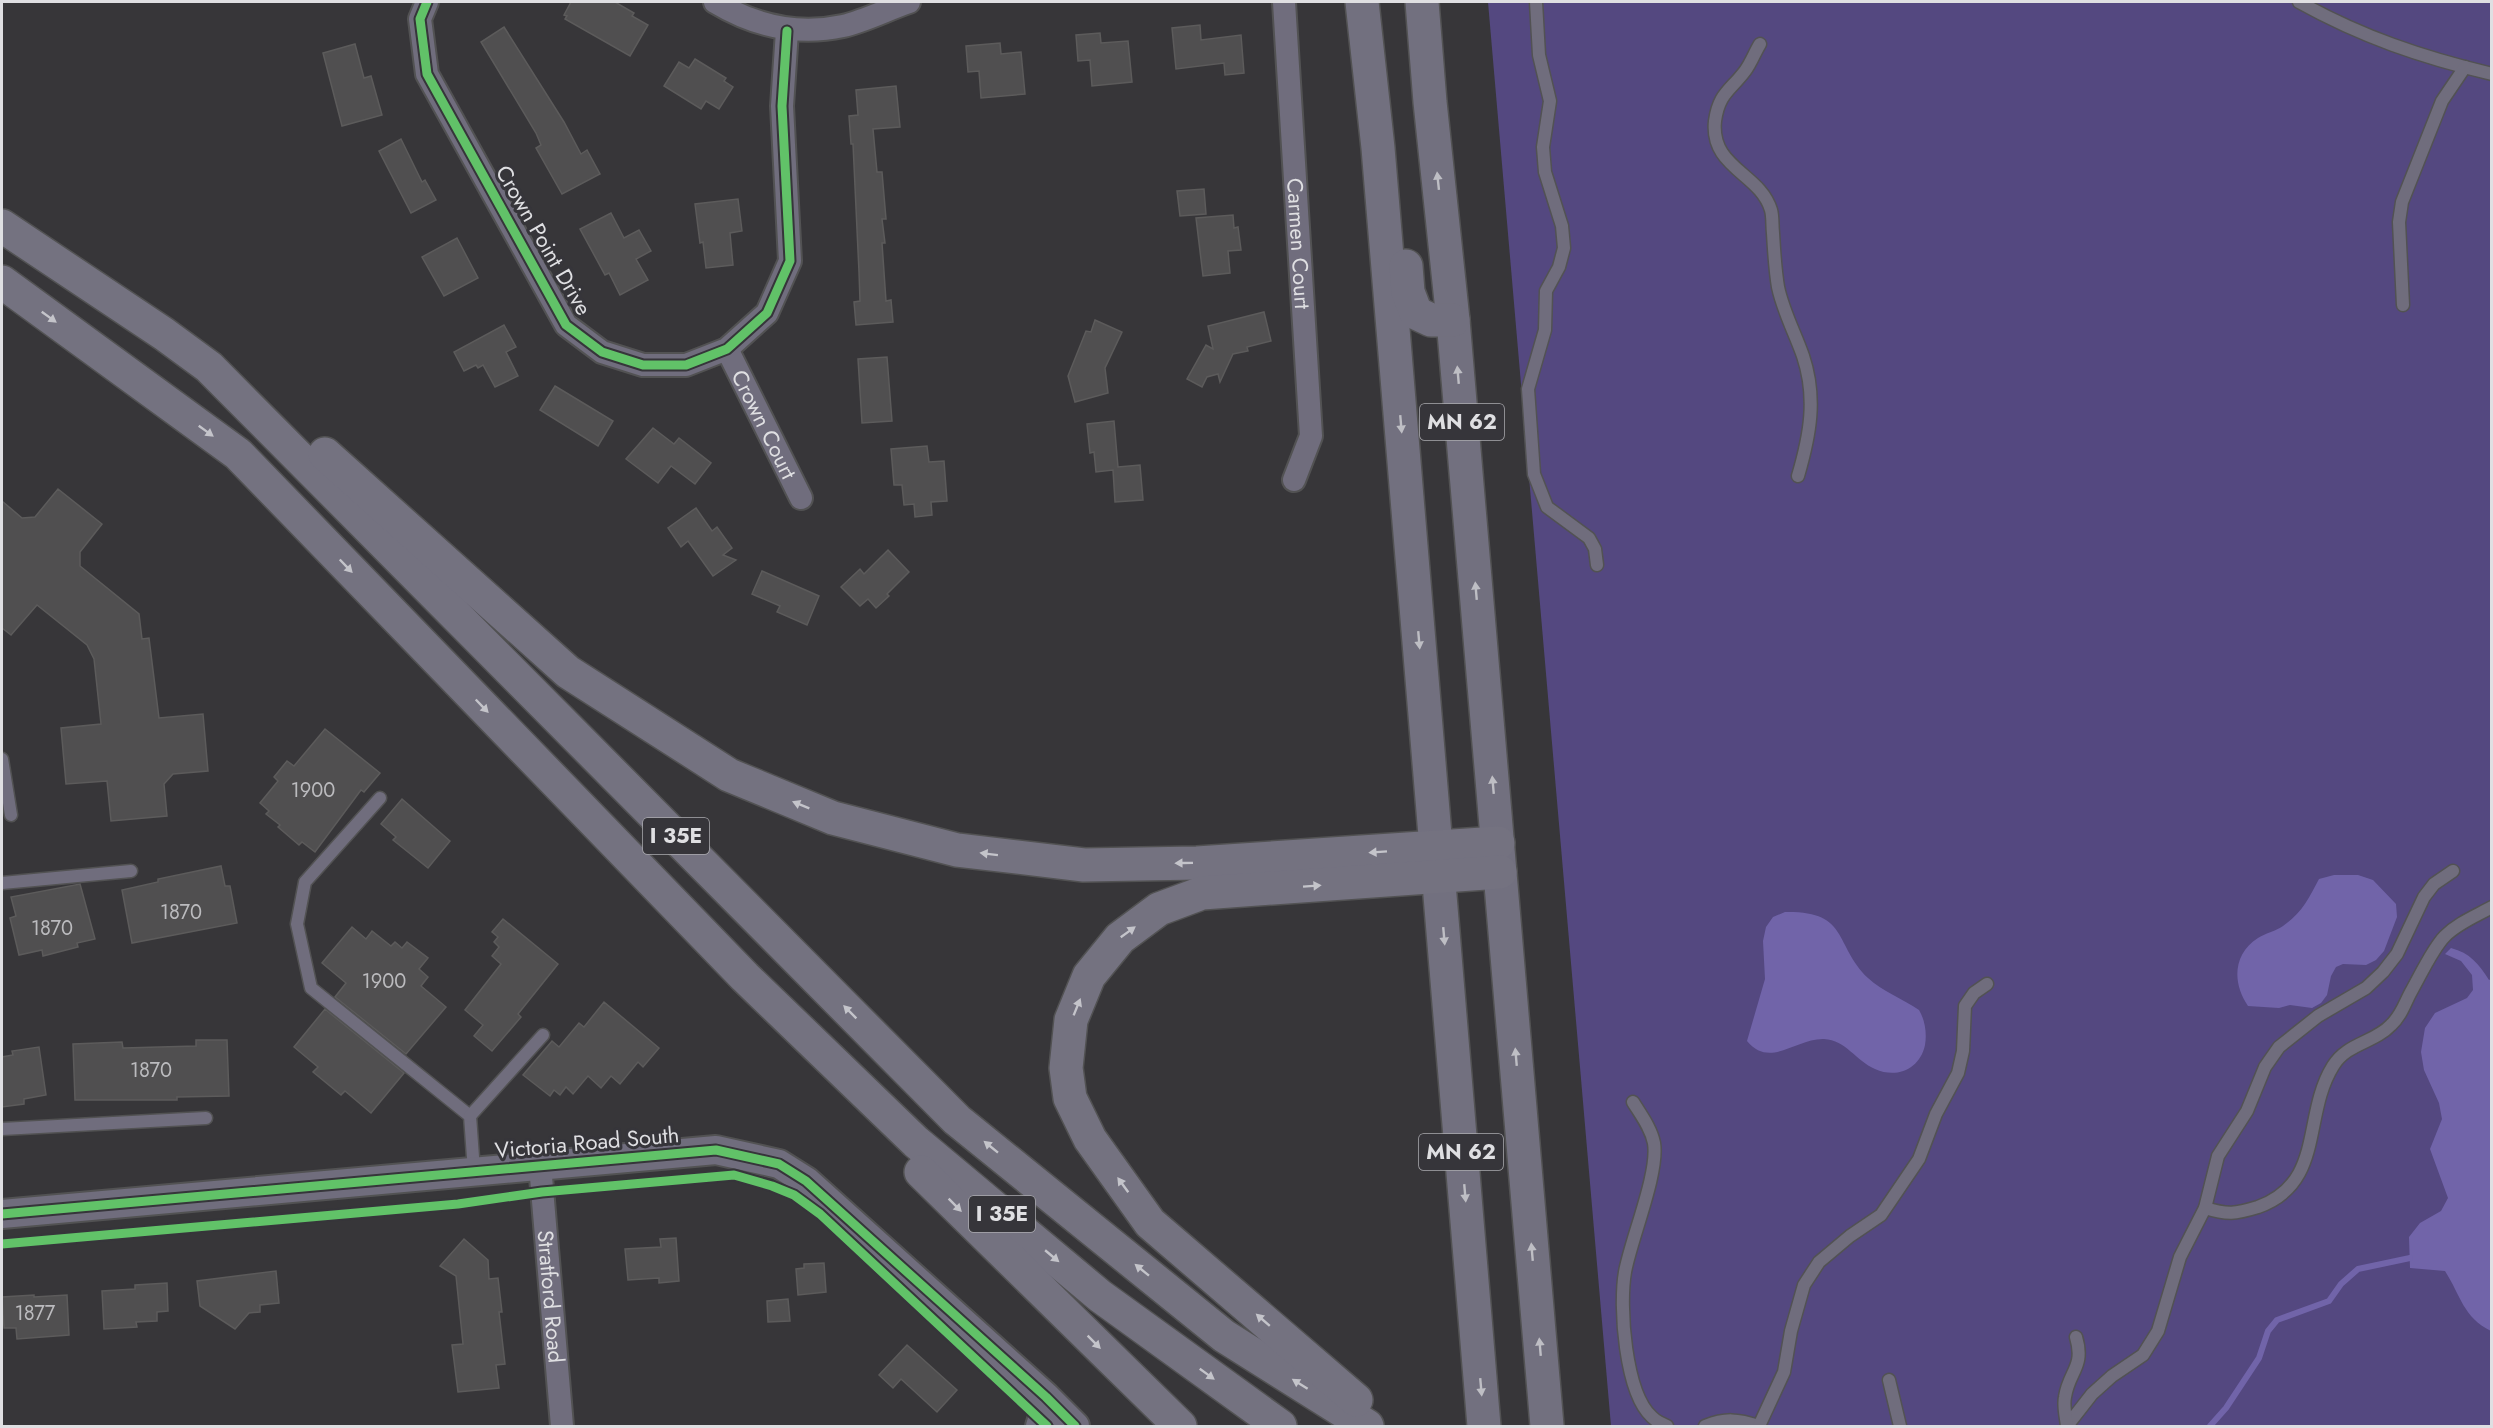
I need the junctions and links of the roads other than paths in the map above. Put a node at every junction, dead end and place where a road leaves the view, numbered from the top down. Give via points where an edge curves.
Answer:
1 (427, 2) edge
2 (715, 2) edge
3 (909, 2) edge
4 (1284, 2) edge
5 (1362, 2) edge
6 (1376, 2) edge
7 (1411, 2) edge
8 (1422, 2) edge
9 (1536, 2) edge
10 (2299, 2) edge
11 (787, 31) junction
12 (1760, 44) dead end
13 (2464, 67) junction
14 (2492, 74) edge
15 (1430, 102) junction
16 (2, 226) edge
17 (2, 282) edge
18 (2403, 305) dead end
19 (1453, 320) junction
20 (727, 349) junction
21 (209, 367) junction
22 (1798, 476) dead end
23 (1294, 480) dead end
24 (801, 498) dead end
25 (1597, 565) dead end
26 (2, 764) edge
27 (380, 798) dead end
28 (11, 814) dead end
29 (1499, 858) junction
30 (1438, 863) junction
31 (131, 871) dead end
32 (2453, 871) dead end
33 (2, 883) edge
34 (2492, 907) edge
35 (745, 977) junction
36 (1987, 984) dead end
37 (543, 1035) dead end
38 (1633, 1102) dead end
39 (471, 1116) junction
40 (206, 1118) dead end
41 (2, 1129) edge
42 (540, 1165) junction
43 (474, 1171) junction
44 (2205, 1208) junction
45 (2, 1214) edge
46 (2076, 1338) dead end
47 (1889, 1380) dead end
48 (1046, 1397) junction
49 (562, 1426) edge
50 (1037, 1426) edge
51 (1075, 1426) edge
52 (1180, 1426) edge
53 (1280, 1426) edge
54 (1367, 1426) edge
55 (1387, 1426) edge
56 (1484, 1426) edge
57 (1547, 1426) edge
58 (1667, 1426) edge
59 (1705, 1426) edge
60 (1759, 1426) edge
61 (1900, 1426) edge
62 (2067, 1426) edge

1 - 20 street, Crown Point Drive via 420,19 427,74 566,325 602,352 643,366 686,365
2 - 11 street via 737,16
3 - 11 street via 844,26
4 - 23 street, Carmen Court via 1311,436
5 -> 30 highway, MN 62 via 1379,159
6 - 19 highway via 1393,123 1408,292 1422,317 1431,321
7 - 15 highway
8 - 15 highway, MN 62
9 - 25 lane via 1539,55 1550,102 1543,147 1545,172 1562,226 1564,248 1546,291 1545,330 1528,388 1534,474 1546,507 1589,538
10 - 13 lane via 2384,43
11 - 20 street, Crown Point Drive via 782,106 790,261 767,313
12 - 22 lane via 1720,102 1715,122 1716,143 1725,159 1762,192 1771,210 1778,288 1803,357 1811,393 1808,441
13 - 14 lane
13 - 18 lane via 2442,101 2402,202 2399,222
19 -> 15 highway, MN 62
16 - 21 highway, I 35E
17 -> 35 highway, I 35E via 238,454
29 -> 19 highway, MN 62
20 - 24 street, Crown Court
30 -> 21 highway via 1084,865 957,850 833,818 729,775 568,672 306,438
54 -> 21 highway, I 35E via 1224,1336 957,1120
26 - 28 lane
27 - 39 lane via 305,882 297,924 311,988
29 - 30 highway
57 -> 29 highway, MN 62
55 -> 30 highway via 1150,1223 1090,1139 1070,1098 1066,1068 1071,1020 1089,976 1120,938 1159,909 1202,893
30 -> 56 highway, MN 62
31 - 33 lane
32 - 44 lane via 2434,884 2424,897 2397,954 2383,972 2366,988 2318,1016 2279,1047 2265,1067 2247,1111 2218,1156
34 - 44 lane via 2443,938 2400,1016 2389,1028 2346,1050 2334,1063 2321,1092 2300,1176 2289,1189 2269,1202 2237,1214
35 -> 52 highway via 863,1114
35 -> 53 highway, I 35E via 916,1142 1100,1296
36 - 60 lane via 1965,1006 1964,1051 1958,1073 1936,1114 1919,1159 1881,1215 1819,1262 1804,1285 1784,1372
37 - 39 lane
38 - 58 lane via 1654,1145 1651,1173 1624,1273 1624,1324 1634,1388 1651,1416
39 - 43 lane
40 - 41 lane
42 - 43 street, Victoria Road South
42 - 48 street, Victoria Road South via 716,1150 779,1164 807,1181
42 - 49 street, Stratford Road
43 - 45 street, Victoria Road South
44 - 62 lane via 2180,1257 2158,1331 2144,1355 2092,1394
46 - 62 lane via 2078,1365 2064,1400
47 - 61 lane
48 - 50 street
48 - 51 street, Victoria Road South
59 - 60 lane via 1738,1419

